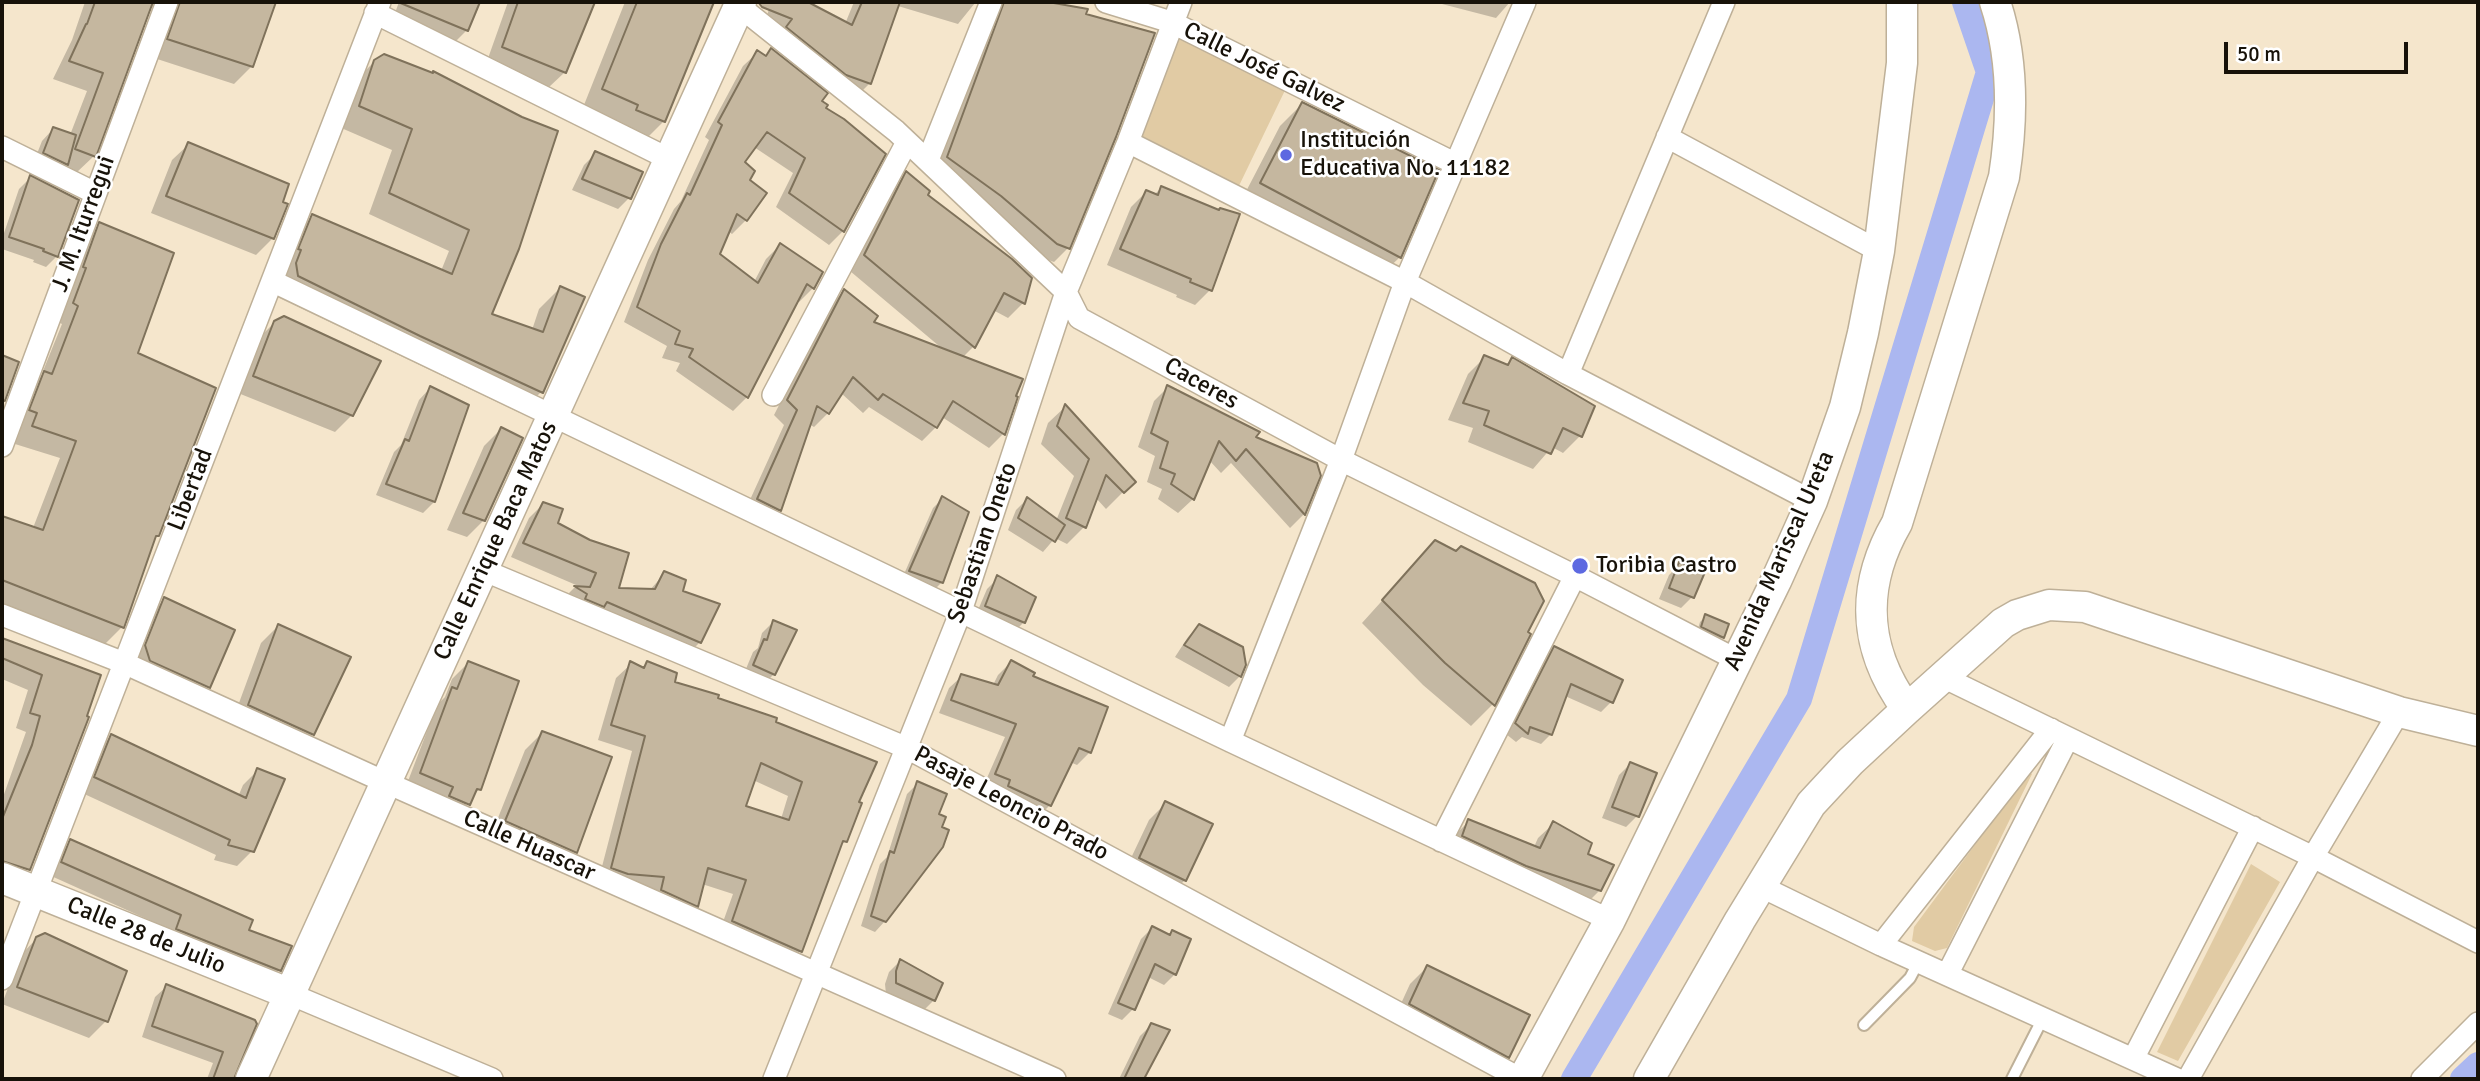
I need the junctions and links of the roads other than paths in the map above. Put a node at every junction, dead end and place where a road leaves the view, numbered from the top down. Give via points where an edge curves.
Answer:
1 (167, 2) edge
2 (991, 2) edge
3 (1106, 2) edge
4 (1181, 2) edge
5 (1525, 2) edge
6 (1724, 2) edge
7 (1902, 2) edge
8 (1995, 2) edge
9 (740, 4) edge
10 (378, 8) edge
11 (1171, 22) junction
12 (1667, 137) junction
13 (907, 142) junction
14 (1128, 142) junction
15 (2, 147) edge
16 (669, 159) junction
17 (928, 160) junction
18 (1456, 164) junction
19 (95, 193) junction
20 (1879, 251) junction
21 (272, 281) junction
22 (1405, 282) junction
23 (1066, 292) junction
24 (1569, 374) junction
25 (773, 395) dead end
26 (553, 417) junction
27 (2, 446) edge
28 (1340, 460) junction
29 (1812, 501) junction
30 (483, 570) junction
31 (1575, 576) junction
32 (961, 611) junction
33 (2, 615) edge
34 (1737, 660) junction
35 (124, 663) junction
36 (1941, 676) junction
37 (1907, 709) junction
38 (2399, 712) junction
39 (2478, 731) edge
40 (2059, 734) junction
41 (1230, 741) junction
42 (908, 748) junction
43 (385, 782) junction
44 (2253, 827) junction
45 (1441, 841) junction
46 (2313, 856) junction
47 (2, 878) edge
48 (1760, 887) junction
49 (36, 892) junction
50 (1610, 920) junction
51 (2478, 942) edge
52 (1881, 944) junction
53 (1919, 961) junction
54 (1948, 973) junction
55 (815, 974) junction
56 (2, 979) edge
57 (290, 994) junction
58 (2043, 1018) junction
59 (2478, 1023) edge
60 (1864, 1025) dead end
61 (2133, 1059) junction
62 (251, 1079) edge
63 (492, 1079) edge
64 (774, 1079) edge
65 (1055, 1079) edge
66 (1522, 1079) edge
67 (1649, 1079) edge
68 (2012, 1079) edge
69 (2177, 1079) edge
70 (2188, 1079) edge
71 (2422, 1079) edge

1 - 19 street, J. M. Iturregui
2 - 17 street
3 - 11 street, Calle José Galvez
4 - 11 street, Sebastian Oneto
5 - 18 street
6 - 12 street
7 - 20 street, Avenida Mariscal Ureta via 1902,63
8 - 37 street via 2010,74 2004,177 1897,523 1882,552 1870,605 1875,648 1893,690
9 - 13 street, Caceres
9 - 16 street, Calle Enrique Baca Matos
10 - 16 street
10 - 21 street, Libertad
11 - 14 street, Sebastian Oneto
11 - 18 street, Calle José Galvez
12 - 20 street
12 - 24 street
13 - 17 street, Caceres
13 - 25 street
14 - 22 street
14 - 23 street, Sebastian Oneto
15 - 19 street
16 - 26 street, Calle Enrique Baca Matos
17 - 23 street, Caceres
18 - 22 street
19 - 27 street, J. M. Iturregui
20 - 29 street, Avenida Mariscal Ureta via 1845,407
21 - 26 street
21 - 35 street, Libertad
22 - 24 street
22 - 28 street
23 - 28 street, Caceres via 1079,318
23 - 32 street, Sebastian Oneto
24 - 29 street
26 - 30 street, Calle Enrique Baca Matos
26 - 32 street
28 - 31 street, Caceres
28 - 41 street
29 - 34 street, Avenida Mariscal Ureta
30 - 42 street, Pasaje Leoncio Prado
30 - 43 street, Calle Enrique Baca Matos
31 - 34 street, Caceres
31 - 45 street
32 - 41 street
32 - 42 street, Sebastian Oneto
33 - 35 street, Calle Huascar
34 - 50 street, Avenida Mariscal Ureta
35 - 43 street, Calle Huascar
35 - 49 street, Libertad
36 - 37 street
36 - 38 street via 2017,615 2067,604
36 - 40 street
37 - 48 street via 1811,804
38 - 39 street
38 - 46 street
40 - 44 street
40 - 52 street
40 - 54 street
41 - 45 street
42 - 55 street, Sebastian Oneto
42 - 66 street, Pasaje Leoncio Prado
43 - 55 street, Calle Huascar
43 - 57 street, Calle Enrique Baca Matos
44 - 46 street
44 - 61 street
45 - 50 street
46 - 51 street
46 - 70 street
47 - 49 street, Calle 28 de Julio
48 - 52 street
48 - 67 street
49 - 56 street, Libertad
49 - 57 street, Calle 28 de Julio
50 - 66 street, Avenida Mariscal Ureta
52 - 53 street
53 - 54 street
53 - 60 lane via 1910,978
54 - 58 street
55 - 64 street, Sebastian Oneto
55 - 65 street, Calle Huascar
57 - 62 street, Calle Enrique Baca Matos
57 - 63 street
58 - 61 street
58 - 68 lane
59 - 71 street
61 - 69 street

